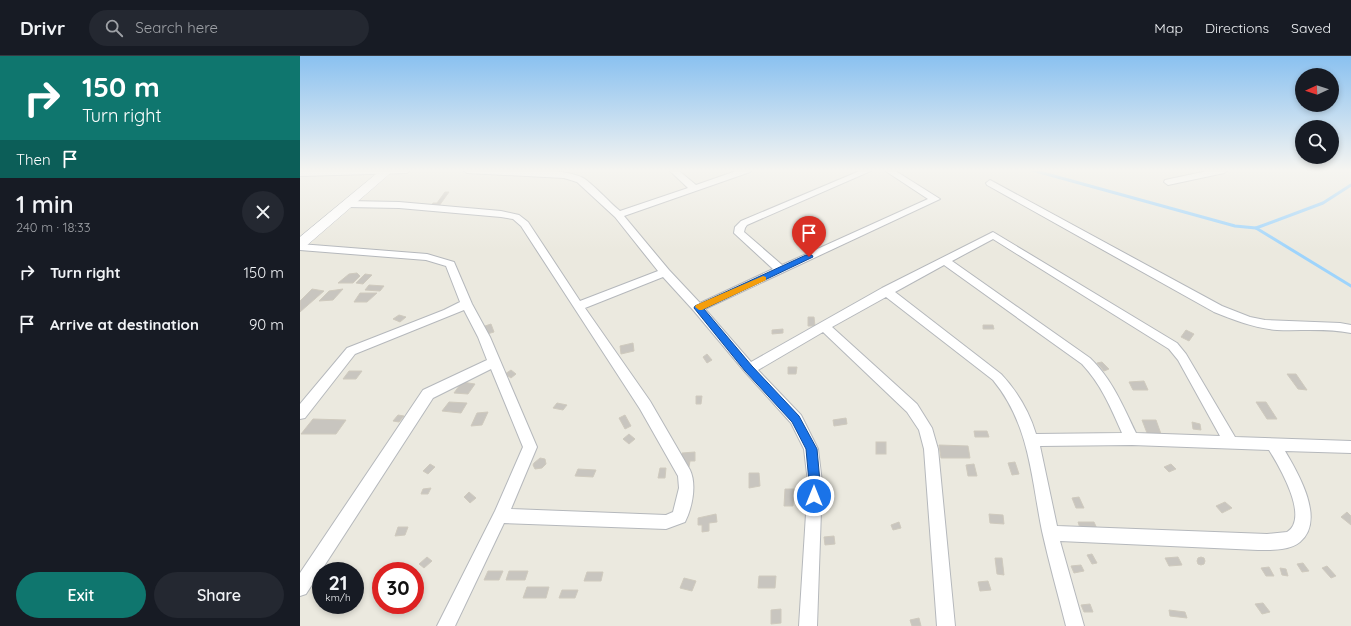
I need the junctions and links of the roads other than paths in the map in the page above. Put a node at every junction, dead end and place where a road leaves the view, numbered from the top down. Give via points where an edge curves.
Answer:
1 (357, 197) edge
2 (598, 197) edge
3 (670, 197) edge
4 (806, 197) edge
5 (931, 197) edge
6 (1015, 197) edge
7 (348, 204) junction
8 (618, 215) junction
9 (300, 244) edge
10 (300, 247) edge
11 (945, 261) junction
12 (781, 270) junction
13 (665, 272) junction
14 (886, 291) junction
15 (466, 304) junction
16 (578, 306) junction
17 (698, 308) junction
18 (824, 326) junction
19 (1351, 329) edge
20 (494, 362) junction
21 (749, 369) junction
22 (300, 414) edge
23 (1132, 439) junction
24 (1031, 440) junction
25 (1232, 443) junction
26 (1274, 444) junction
27 (1351, 447) edge
28 (500, 516) junction
29 (1051, 533) junction
30 (300, 588) edge
31 (446, 626) edge
32 (808, 626) edge
33 (946, 626) edge
34 (1075, 626) edge

1 - 7 street
2 - 8 street
3 - 8 street
4 - 12 street via 740,227 739,233
5 - 12 street via 935,199
6 - 19 street via 1218,309 1265,324
7 - 9 street
7 - 16 street via 399,205 516,217 525,224
8 - 13 street
10 - 15 street via 438,259 450,264
11 - 14 street
11 - 23 street via 1096,370 1104,380
11 - 25 street via 993,235 1158,336 1173,346 1182,357
12 - 17 street
13 - 16 street
13 - 17 street
14 - 18 street
14 - 24 street via 1007,386 1015,399
15 - 20 street
15 - 22 street via 351,351
16 - 28 street via 645,405 685,475 686,488 680,518 666,522
17 - 21 street
18 - 21 street
18 - 33 street via 912,408 925,428 930,449
20 - 28 street via 530,447
20 - 30 street via 428,394
21 - 32 street via 796,419 811,449 815,482
23 - 24 street
23 - 25 street
24 - 29 street
25 - 26 street
26 - 27 street
26 - 29 street via 1294,482 1300,501 1303,516 1301,529 1294,537 1282,541 1258,542
28 - 31 street
29 - 34 street

